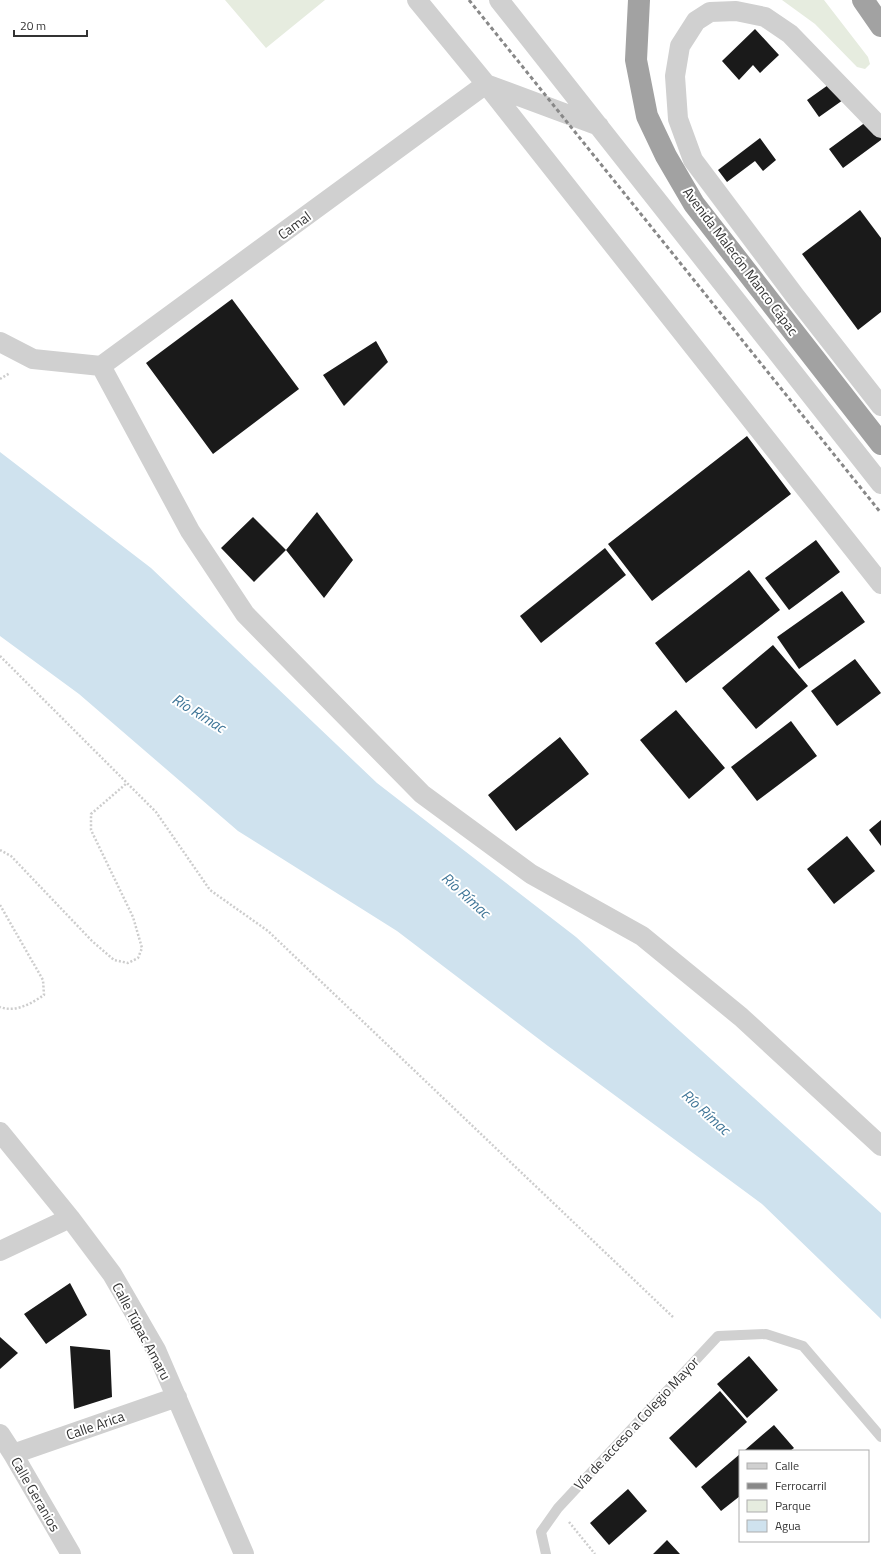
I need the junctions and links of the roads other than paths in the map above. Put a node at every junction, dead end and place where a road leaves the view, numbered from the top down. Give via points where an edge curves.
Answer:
1 (417, 0) edge
2 (499, 0) edge
3 (639, 0) edge
4 (863, 0) edge
5 (881, 26) edge
6 (486, 84) junction
7 (599, 126) junction
8 (881, 128) edge
9 (0, 342) edge
10 (101, 366) junction
11 (881, 406) edge
12 (881, 444) edge
13 (881, 484) edge
14 (881, 584) edge
15 (0, 1132) edge
16 (881, 1146) edge
17 (70, 1218) junction
18 (0, 1251) edge
19 (177, 1397) junction
20 (0, 1434) edge
21 (881, 1437) edge
22 (13, 1454) junction
23 (71, 1554) edge
24 (244, 1554) edge
25 (546, 1554) edge

1 - 6 street
2 - 7 street
3 - 12 highway, Avenida Malecón Manco Cápac via 636,60 647,116 666,156 694,204
4 - 5 highway
6 - 7 street
6 - 10 street, Camal
6 - 14 street
7 - 13 street
8 - 11 street via 790,34 765,17 736,10 710,12 696,21 680,46 675,76 678,119 693,160
9 - 10 street via 33,359
10 - 16 street via 190,531 245,614 422,794 530,874 642,936 741,1017
15 - 17 street, Calle Túpac Amaru
17 - 18 street
17 - 19 street, Calle Túpac Amaru via 112,1274 156,1350
19 - 22 street, Calle Arica
19 - 24 street, Calle Túpac Amaru
20 - 22 street, Calle Geranios
21 - 25 lane, Vía de acceso a Colegio Mayor via 803,1346 766,1334 718,1336 558,1508 541,1532
22 - 23 street, Calle Geranios

